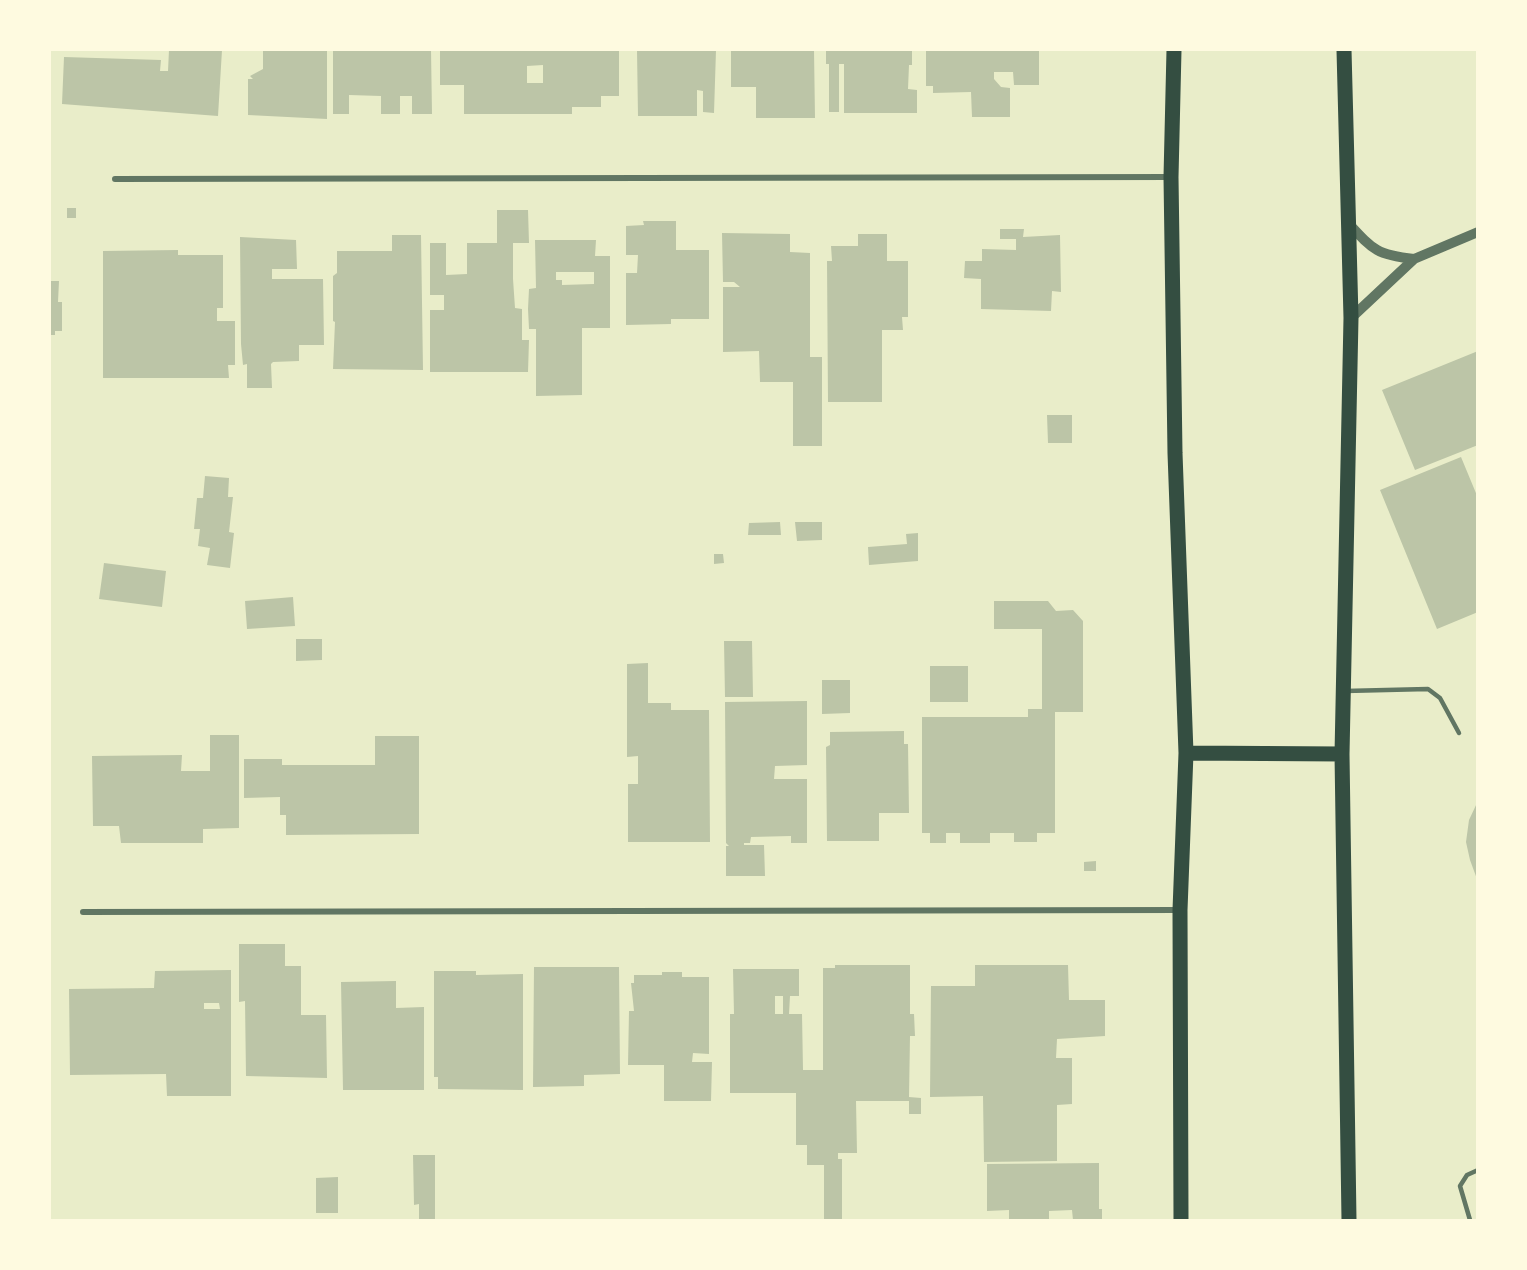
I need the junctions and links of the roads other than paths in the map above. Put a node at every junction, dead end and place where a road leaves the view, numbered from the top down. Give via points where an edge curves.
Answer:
1 (1174, 50) edge
2 (1344, 50) edge
3 (1171, 177) junction
4 (115, 179) dead end
5 (1348, 223) junction
6 (1478, 232) edge
7 (1414, 259) junction
8 (1351, 318) junction
9 (1342, 691) junction
10 (1460, 733) dead end
11 (1186, 753) junction
12 (1342, 754) junction
13 (1180, 910) junction
14 (82, 912) dead end
15 (1478, 1170) edge
16 (1181, 1221) edge
17 (1349, 1221) edge
18 (1470, 1221) edge

1 - 3 main road
2 - 5 main road
3 - 4 street
3 - 11 main road via 1175,453
5 - 7 street via 1386,256
5 - 8 main road
6 - 7 street
7 - 8 street
8 - 9 main road
9 - 10 lane via 1428,689 1440,698
9 - 12 main road
11 - 12 main road
11 - 13 main road
12 - 17 main road
13 - 14 street
13 - 16 main road
15 - 18 lane via 1467,1175 1460,1186

